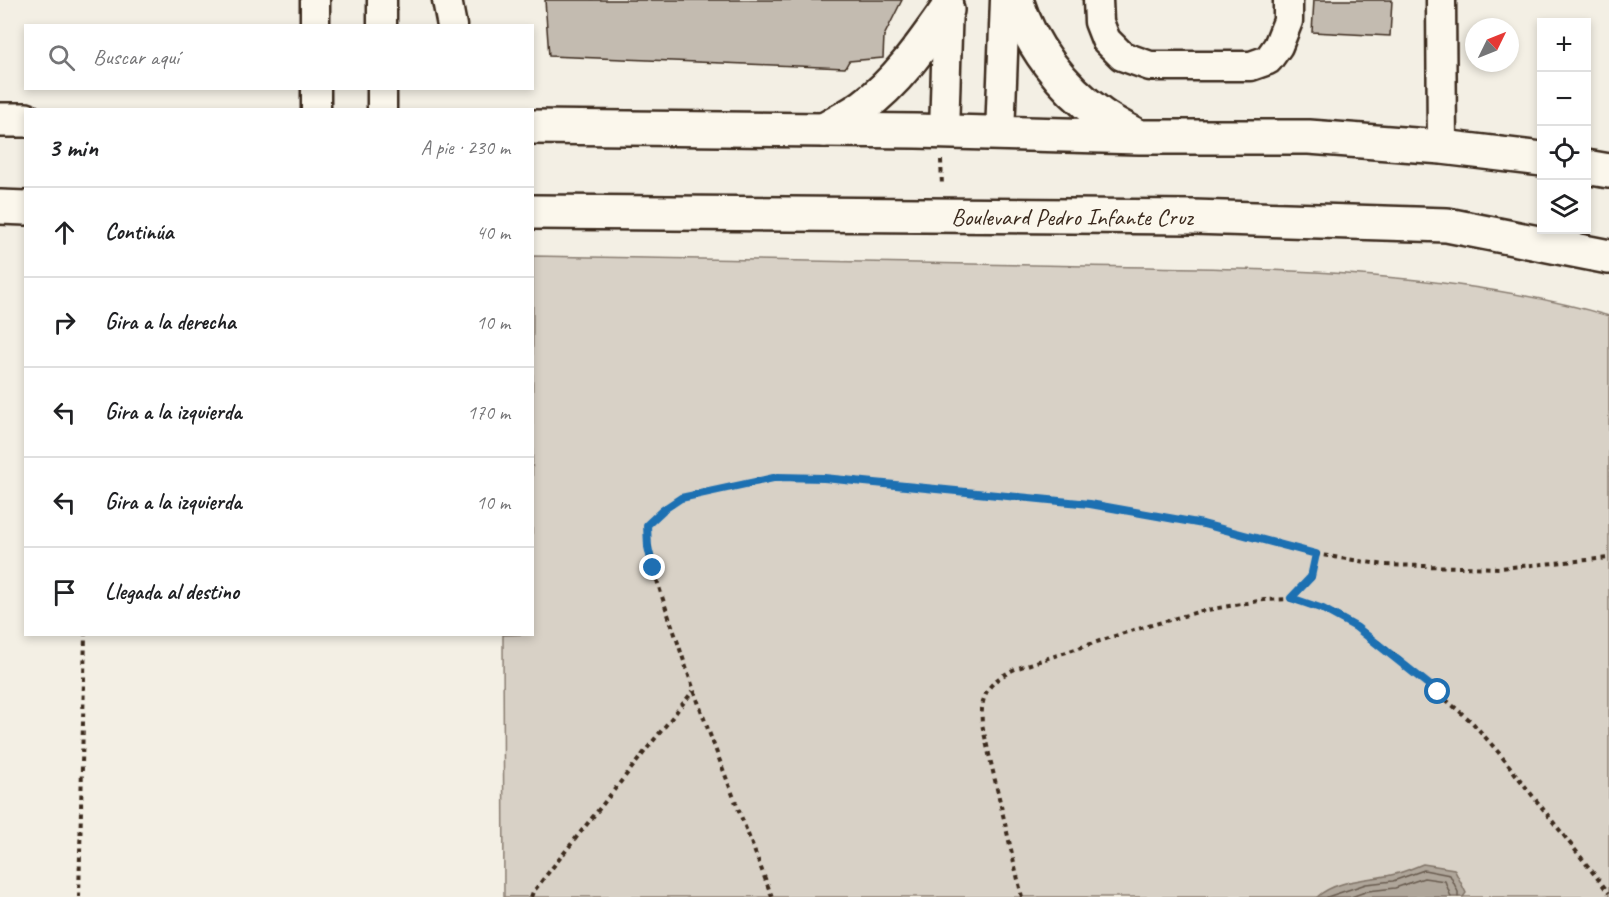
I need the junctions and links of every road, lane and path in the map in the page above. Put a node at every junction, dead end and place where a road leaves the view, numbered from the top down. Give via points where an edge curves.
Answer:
1 (315, 0) edge
2 (382, 0) edge
3 (447, 0) edge
4 (1005, 0) edge
5 (1016, 0) edge
6 (1098, 0) edge
7 (1288, 0) edge
8 (1441, 0) edge
9 (948, 5) edge
10 (315, 24) edge
11 (382, 24) edge
12 (452, 24) edge
13 (315, 90) edge
14 (382, 90) edge
15 (316, 108) edge
16 (382, 108) edge
17 (0, 120) edge
18 (24, 120) edge
19 (534, 127) edge
20 (824, 130) junction
21 (942, 133) junction
22 (1000, 135) junction
23 (1139, 137) junction
24 (1442, 147) junction
25 (1537, 158) edge
26 (1591, 168) edge
27 (1609, 171) edge
28 (0, 207) edge
29 (24, 208) edge
30 (534, 212) edge
31 (943, 216) junction
32 (1609, 257) edge
33 (1316, 554) junction
34 (1609, 558) edge
35 (1291, 598) junction
36 (85, 636) edge
37 (693, 691) junction
38 (1609, 892) edge
39 (79, 897) edge
40 (531, 897) edge
41 (772, 897) edge
42 (1022, 897) edge

1 - 10 street
2 - 11 street
3 - 12 street
4 - 22 street
5 - 23 highway via 1040,52 1068,86 1101,115
6 - 7 street via 1099,22 1106,40 1122,56 1149,66 1251,66 1268,60 1288,21
8 - 24 street
9 - 20 highway via 915,54 887,85 864,106
9 - 21 street
13 - 15 street
14 - 16 street
17 - 18 highway
19 - 20 highway
20 - 21 highway
21 - 22 highway
21 - 31 path
22 - 23 highway
23 - 24 highway via 1309,137
24 - 25 highway
26 - 27 highway
28 - 29 highway
30 - 31 highway, Boulevard Pedro Infante Cruz
31 - 32 highway, Boulevard Pedro Infante Cruz via 1193,217 1447,225
33 - 34 path via 1385,566 1500,568
33 - 35 path via 1311,577
33 - 37 path via 1203,524 1090,504 824,478 778,477 681,498 647,525 648,547
35 - 38 path via 1356,627 1463,715 1499,753
35 - 42 path via 1201,611 1127,632 1015,669 989,685 980,705 982,724
36 - 39 path
37 - 40 path
37 - 41 path

